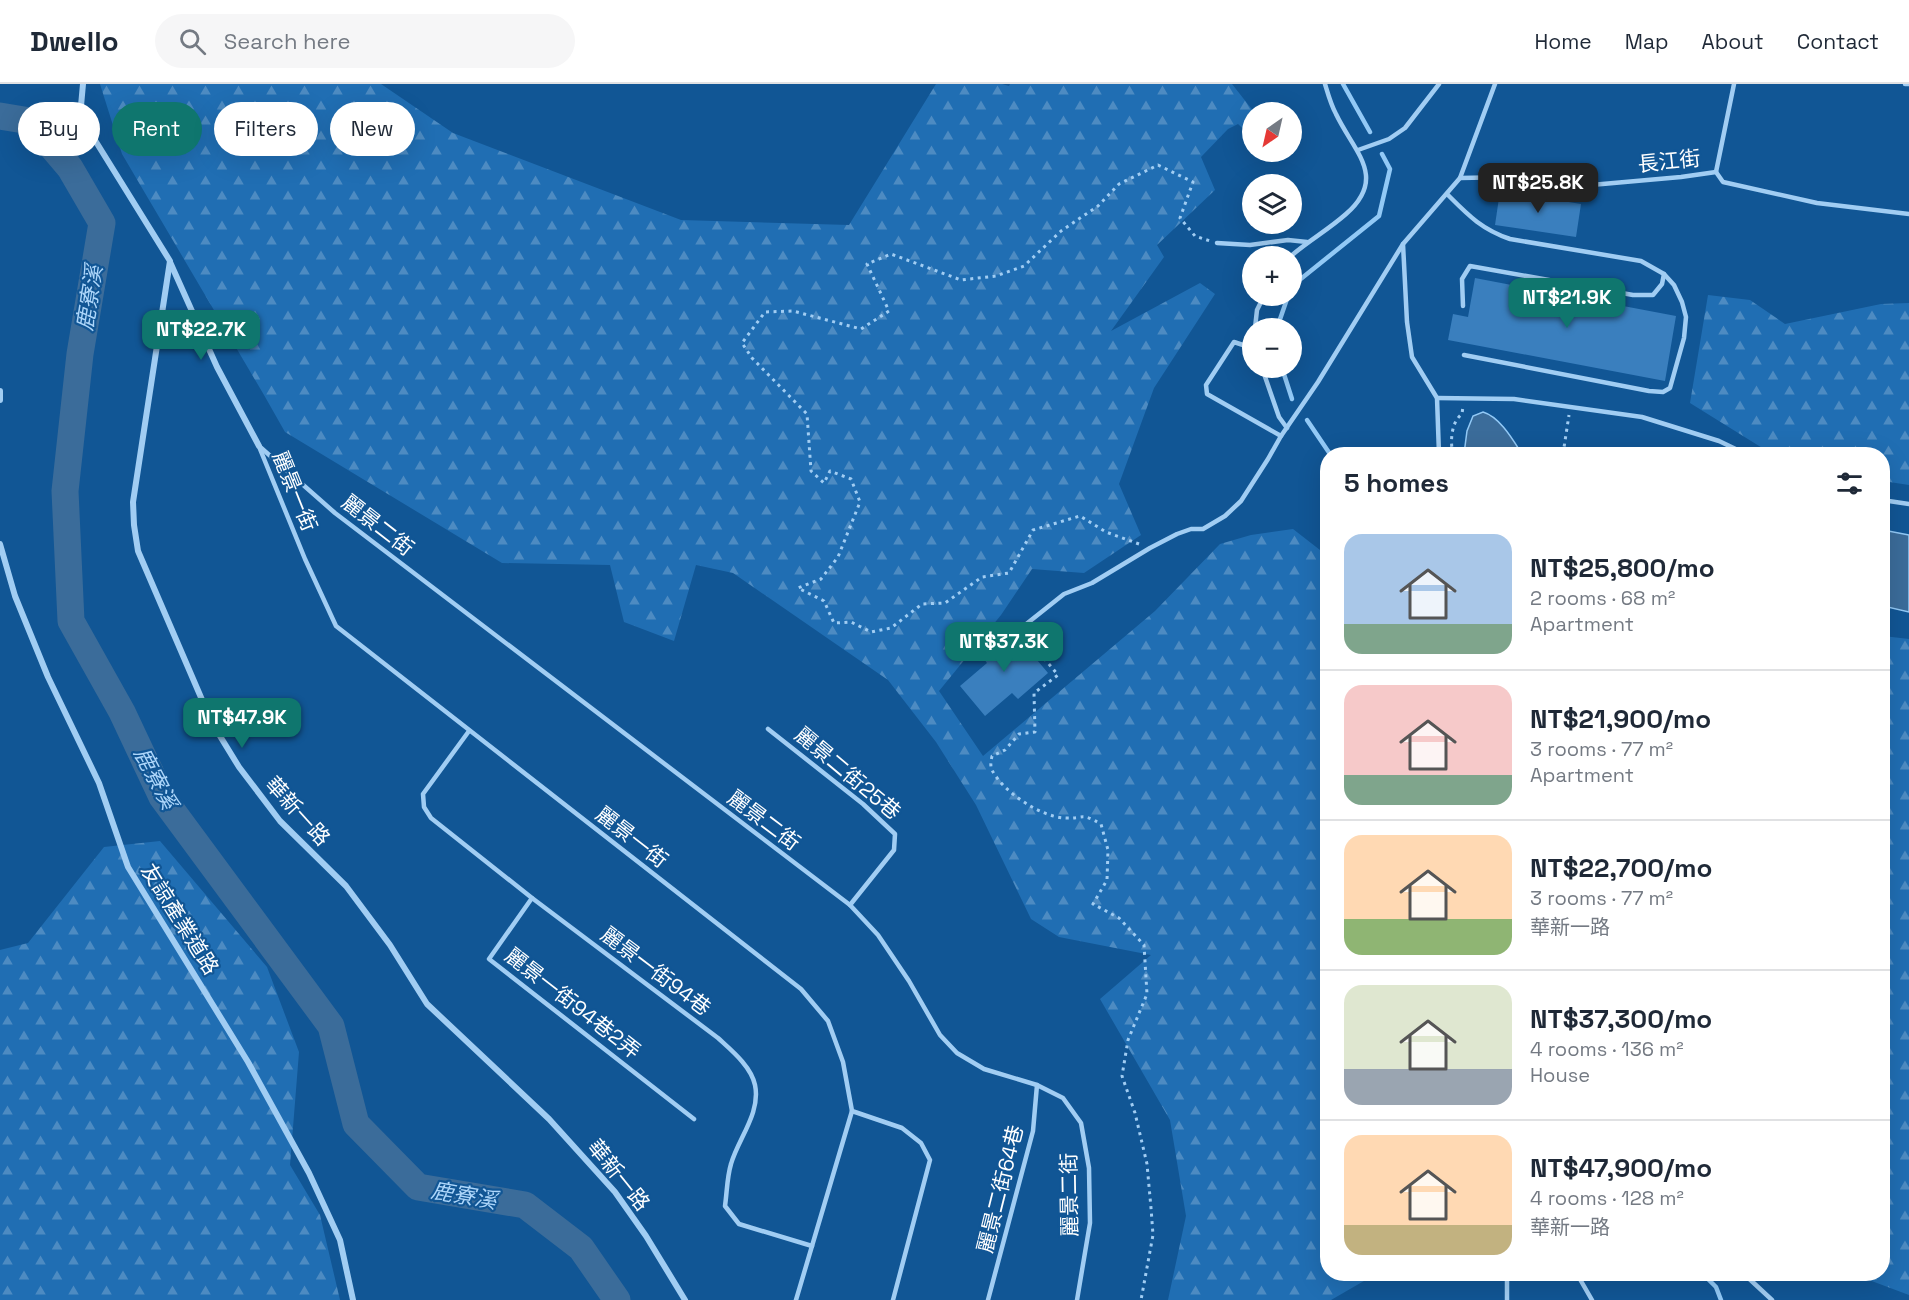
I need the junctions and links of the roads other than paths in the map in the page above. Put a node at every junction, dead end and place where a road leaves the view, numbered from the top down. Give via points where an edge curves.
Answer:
1 (83, 84) edge
2 (1325, 84) edge
3 (1439, 84) edge
4 (1495, 84) edge
5 (1734, 84) edge
6 (1358, 150) junction
7 (1716, 172) junction
8 (1461, 178) junction
9 (1447, 194) junction
10 (1909, 214) edge
11 (1307, 242) junction
12 (1217, 243) road end
13 (1403, 244) junction
14 (1302, 246) edge
15 (170, 261) junction
16 (1664, 274) junction
17 (1463, 306) dead end
18 (198, 325) junction
19 (158, 330) junction
20 (1242, 345) edge
21 (1464, 355) dead end
22 (1265, 378) edge
23 (0, 391) edge
24 (1437, 399) junction
25 (0, 400) edge
26 (1287, 428) junction
27 (1281, 436) junction
28 (259, 446) junction
29 (1439, 447) edge
30 (1731, 447) edge
31 (1890, 501) edge
32 (1909, 504) edge
33 (0, 544) edge
34 (1020, 629) road end
35 (768, 729) dead end
36 (469, 731) junction
37 (532, 898) junction
38 (850, 905) junction
39 (1037, 1085) junction
40 (852, 1111) junction
41 (694, 1119) dead end
42 (812, 1246) junction
43 (1507, 1281) edge
44 (1581, 1281) edge
45 (1752, 1281) edge
46 (353, 1300) edge
47 (685, 1300) edge
48 (796, 1300) edge
49 (892, 1300) edge
50 (988, 1300) edge
51 (1077, 1300) edge
52 (1507, 1300) edge
53 (1592, 1300) edge
54 (1772, 1300) edge

1 - 15 street via 81,106 93,137
2 - 6 lane via 1336,114
3 - 6 lane via 1405,128 1389,139
4 - 8 lane
5 - 7 lane
6 - 11 lane via 1368,183 1362,198
7 - 8 lane, 長江街 via 1580,186 1511,177
7 - 10 lane, 長江街 via 1723,182 1817,203
8 - 9 lane
9 - 13 lane
9 - 16 lane via 1490,232 1510,239 1641,261
11 - 12 lane
11 - 14 lane
13 - 24 lane via 1412,357
13 - 26 lane
15 - 18 street
15 - 19 street, 華新一路
16 - 17 lane via 1653,295 1633,295 1470,266 1462,279
16 - 21 lane via 1674,285 1686,317 1670,388 1663,392
18 - 19 lane via 178,320
18 - 28 street
19 - 47 street, 華新一路 via 133,502 134,525 138,551 212,723 280,821 346,886 427,1004 549,1119 615,1192
20 - 27 lane via 1234,342 1206,385 1207,394
22 - 26 lane
23 - 25 street
24 - 29 lane
24 - 30 lane via 1514,399 1642,417
26 - 27 lane
27 - 34 lane via 1241,501 1225,516 1203,529 1191,529 1150,548 1092,583 1064,594
28 - 36 lane, 麗景一街 via 336,626
28 - 38 lane, 麗景二街 via 335,513
31 - 32 lane
33 - 46 street, 友諒產業道路 via 15,596 48,677 99,783 128,867 248,1062 309,1173 340,1240
35 - 38 lane, 麗景二街25巷 via 896,834 894,850
36 - 37 lane, 麗景一街94巷 via 423,794 424,807 431,818
36 - 40 lane, 麗景一街 via 801,989 828,1021 843,1062
37 - 41 lane, 麗景一街94巷2弄 via 489,959
37 - 42 lane, 麗景一街94巷 via 718,1038 743,1062 755,1083 756,1100 731,1164 724,1206 739,1224
38 - 39 lane, 麗景二街 via 878,935 940,1035 957,1053 984,1069
39 - 50 lane, 麗景二街64巷 via 1033,1131
39 - 51 lane, 麗景二街 via 1064,1098 1081,1123 1089,1168 1090,1223
40 - 42 lane, 麗景一街
40 - 49 lane via 902,1128 921,1143 930,1160
42 - 48 lane, 麗景一街
43 - 52 lane
44 - 53 lane
45 - 54 lane

